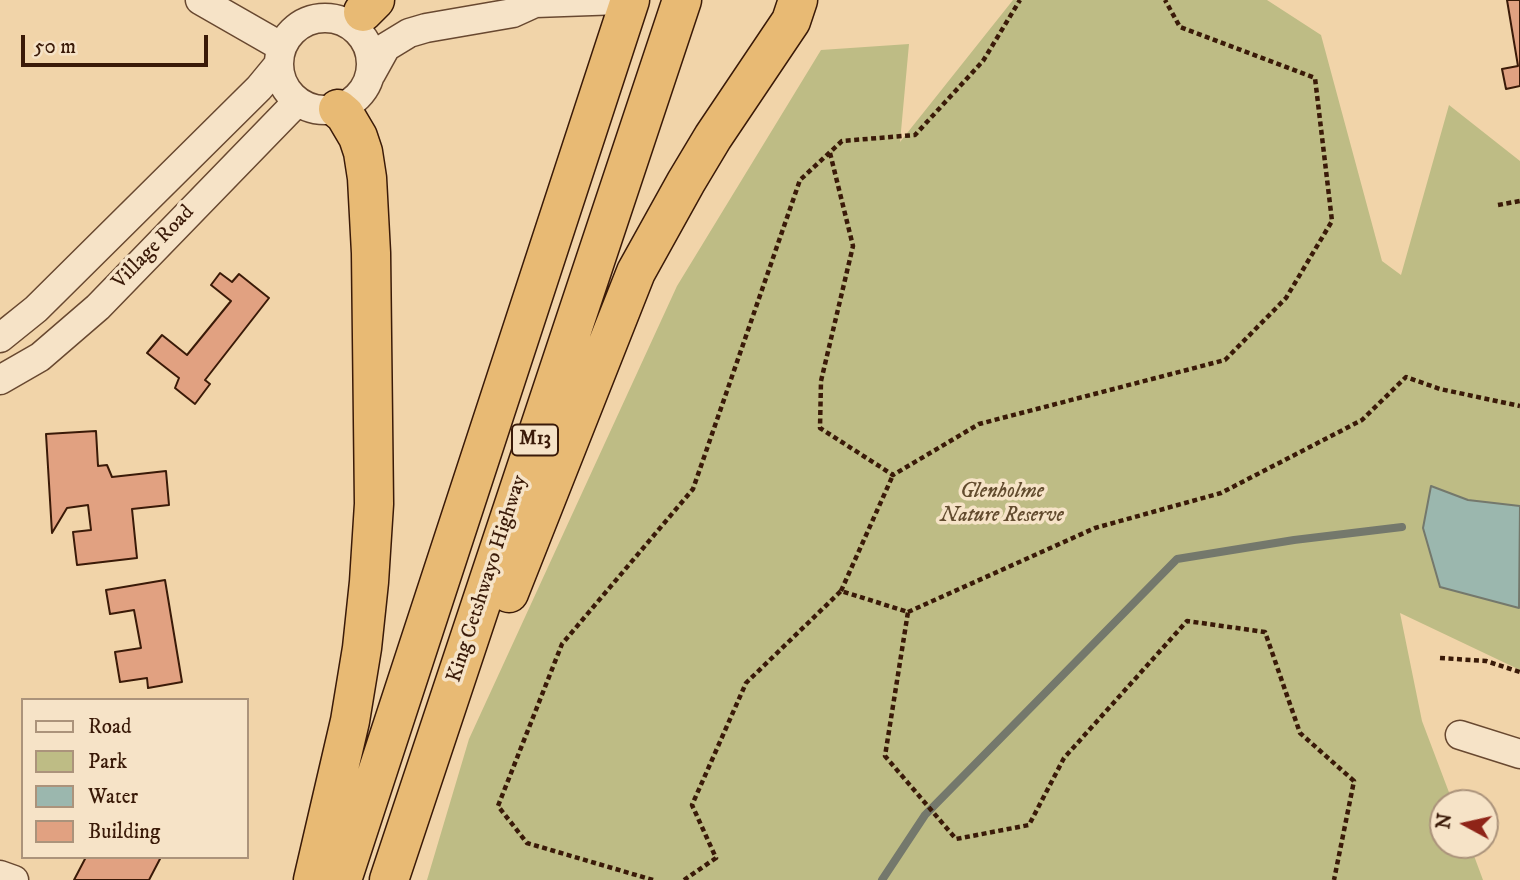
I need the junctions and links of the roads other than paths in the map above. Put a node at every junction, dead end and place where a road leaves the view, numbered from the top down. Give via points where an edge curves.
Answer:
1 (200, 0) edge
2 (620, 0) edge
3 (630, 0) edge
4 (682, 0) edge
5 (798, 0) edge
6 (528, 2) edge
7 (236, 9) edge
8 (370, 9) edge
9 (280, 56) junction
10 (371, 74) junction
11 (297, 102) junction
12 (338, 109) junction
13 (0, 338) edge
14 (0, 380) edge
15 (1460, 735) dead end
16 (432, 751) junction
17 (1520, 754) edge
18 (0, 875) edge
19 (14, 880) edge
20 (313, 880) edge
21 (342, 880) edge
22 (389, 880) edge

1 - 7 street
2 - 6 street
3 - 21 highway, M13
4 - 16 highway, King Cetshwayo Highway / M13
5 - 16 highway via 791,21 713,137 636,272 506,600
6 - 10 street via 513,13 409,33 386,47
7 - 9 street
8 - 9 street, Village Road via 307,21 288,36
8 - 10 street via 357,30 365,40
9 - 11 street via 284,86
9 - 13 street, Village Road via 264,83 36,309
10 - 12 street via 365,90
11 - 12 street via 310,109
11 - 14 street, Village Road via 98,307 40,357
12 - 20 highway via 358,137 367,178 374,504 362,649
15 - 17 street
16 - 22 highway, King Cetshwayo Highway / M13
18 - 19 street

